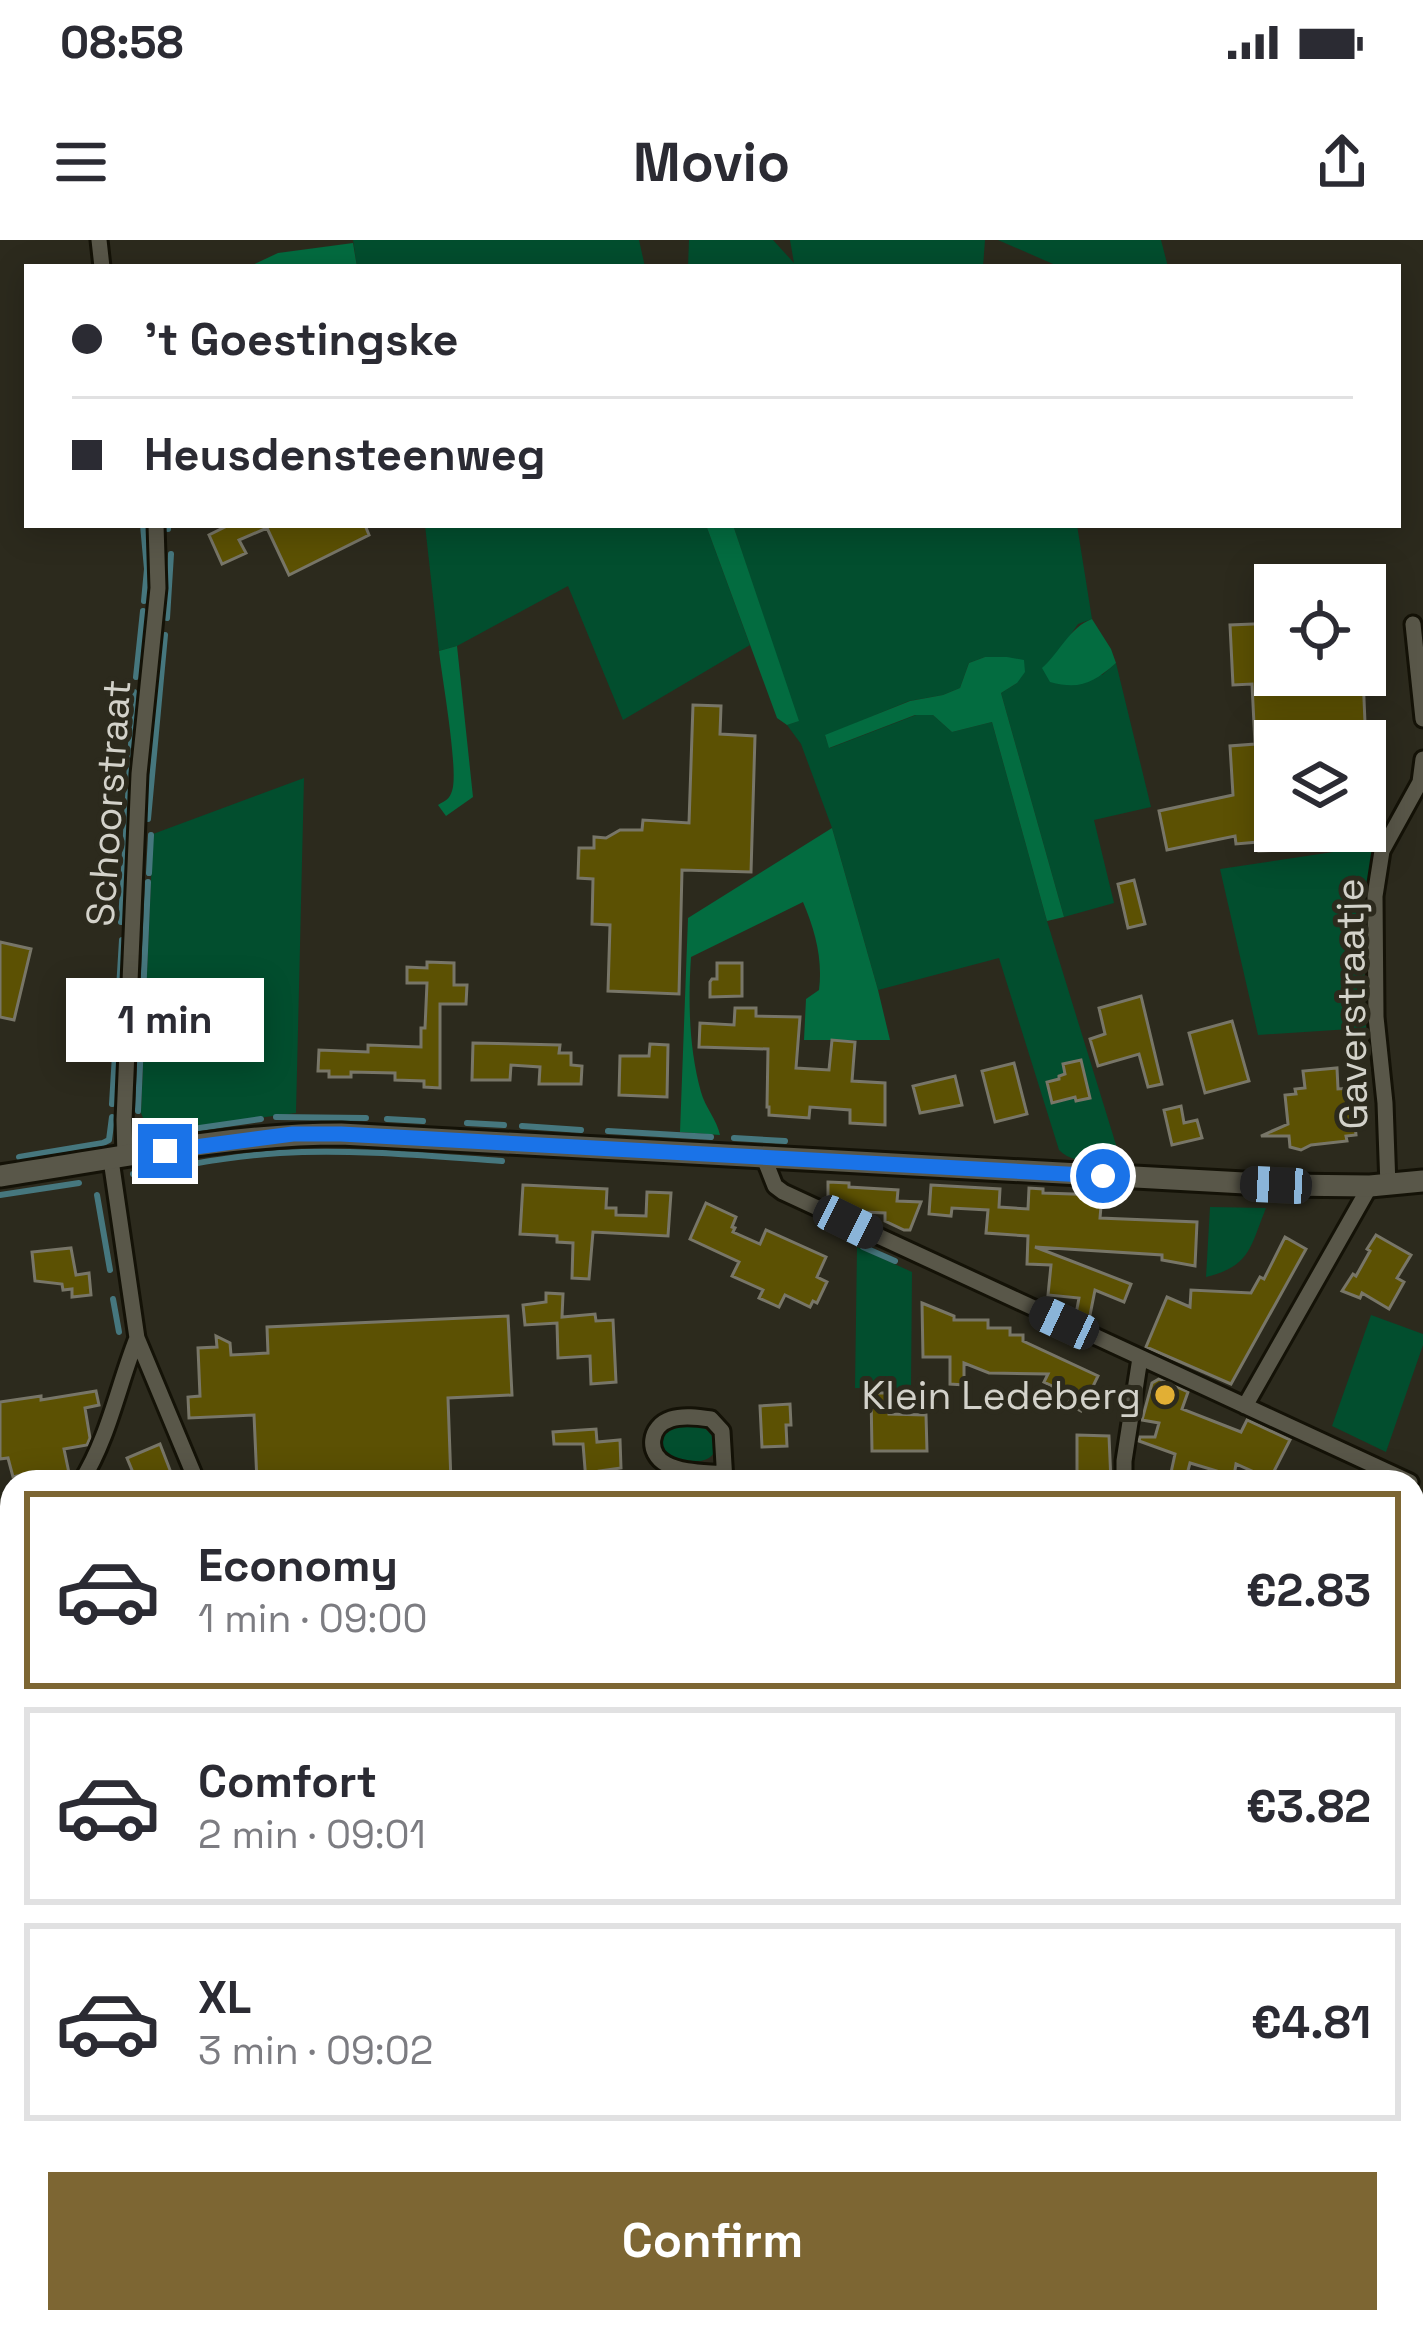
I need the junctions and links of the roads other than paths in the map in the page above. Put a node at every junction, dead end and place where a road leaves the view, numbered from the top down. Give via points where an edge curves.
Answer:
1 (156, 528) edge
2 (1413, 624) dead end
3 (1423, 719) edge
4 (1423, 759) edge
5 (118, 1158) junction
6 (764, 1158) junction
7 (0, 1176) edge
8 (1423, 1181) edge
9 (1379, 1186) junction
10 (137, 1338) junction
11 (1139, 1358) junction
12 (1246, 1406) junction
13 (88, 1470) edge
14 (192, 1470) edge
15 (688, 1470) edge
16 (724, 1470) edge
17 (1124, 1470) edge
18 (1384, 1470) edge

1 - 5 street, Schoorstraat
2 - 3 street
4 - 9 street, Gaverstraatje via 1420,782 1382,851 1375,896 1385,1103
5 - 6 street via 341,1134
5 - 7 street
5 - 10 street, Schoorstraat
6 - 9 street
6 - 11 street via 783,1192
8 - 9 street
9 - 12 street, Gaverstraatje
10 - 13 street
10 - 14 street, Schoorstraat
11 - 12 street
11 - 17 street
12 - 18 street
15 - 16 street via 661,1461 652,1444 660,1424 711,1419 722,1431

